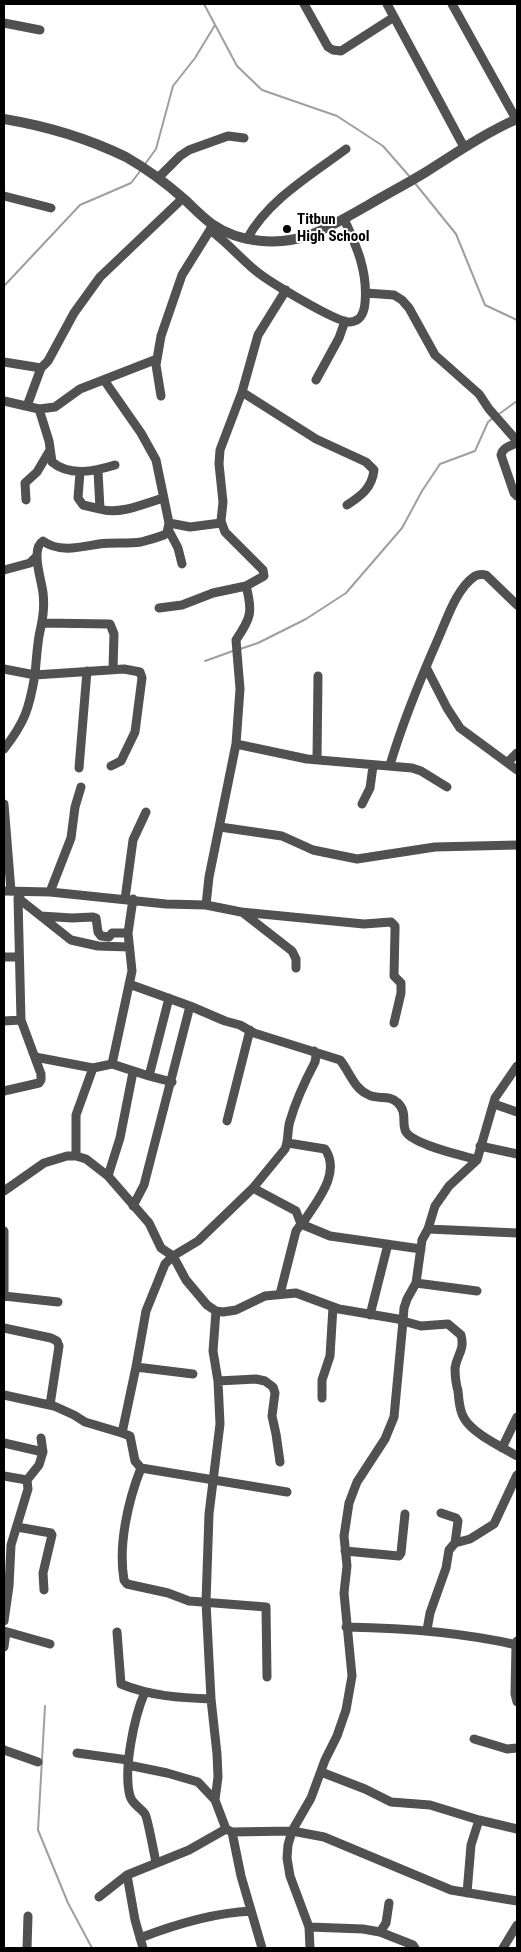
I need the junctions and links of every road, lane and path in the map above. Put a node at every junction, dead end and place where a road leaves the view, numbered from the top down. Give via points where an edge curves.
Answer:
1 (304, 4) edge
2 (387, 4) edge
3 (452, 4) edge
4 (394, 17) junction
5 (4, 23) edge
6 (40, 30) dead end
7 (4, 119) edge
8 (516, 119) edge
9 (244, 138) dead end
10 (464, 147) junction
11 (346, 149) dead end
12 (159, 177) junction
13 (4, 196) edge
14 (183, 198) junction
15 (52, 208) dead end
16 (344, 219) junction
17 (211, 227) junction
18 (247, 239) junction
19 (286, 290) junction
20 (366, 293) junction
21 (345, 322) junction
22 (157, 359) junction
23 (4, 362) edge
24 (40, 368) junction
25 (104, 380) junction
26 (316, 380) dead end
27 (242, 392) junction
28 (161, 396) dead end
29 (4, 401) edge
30 (28, 406) junction
31 (39, 409) junction
32 (517, 442) edge
33 (50, 449) junction
34 (115, 465) dead end
35 (98, 470) junction
36 (80, 472) junction
37 (517, 496) edge
38 (163, 498) junction
39 (26, 500) dead end
40 (347, 505) dead end
41 (100, 509) junction
42 (221, 523) junction
43 (169, 526) junction
44 (37, 556) junction
45 (182, 564) dead end
46 (4, 570) edge
47 (246, 586) junction
48 (516, 602) edge
49 (159, 608) dead end
50 (43, 622) junction
51 (426, 667) junction
52 (4, 669) edge
53 (113, 669) junction
54 (87, 671) junction
55 (35, 675) junction
56 (318, 676) dead end
57 (236, 744) junction
58 (4, 749) edge
59 (517, 753) edge
60 (317, 759) junction
61 (508, 762) junction
62 (390, 765) junction
63 (110, 766) dead end
64 (373, 766) junction
65 (79, 768) dead end
66 (517, 770) edge
67 (447, 786) dead end
68 (81, 787) dead end
69 (4, 804) edge
70 (362, 804) dead end
71 (146, 812) dead end
72 (220, 827) junction
73 (517, 845) edge
74 (7, 892) edge
75 (50, 892) junction
76 (20, 895) junction
77 (129, 899) junction
78 (206, 906) junction
79 (242, 912) junction
80 (40, 916) junction
81 (128, 933) junction
82 (129, 947) junction
83 (4, 957) edge
84 (19, 957) junction
85 (296, 968) dead end
86 (129, 984) junction
87 (169, 998) junction
88 (190, 1006) junction
89 (21, 1020) junction
90 (4, 1021) edge
91 (394, 1023) dead end
92 (250, 1030) junction
93 (314, 1051) junction
94 (35, 1057) junction
95 (112, 1064) junction
96 (517, 1066) edge
97 (93, 1068) junction
98 (133, 1072) junction
99 (149, 1076) junction
100 (172, 1082) junction
101 (4, 1091) edge
102 (494, 1104) junction
103 (517, 1112) edge
104 (227, 1121) dead end
105 (288, 1143) junction
106 (480, 1146) junction
107 (517, 1154) edge
108 (76, 1156) junction
109 (477, 1160) junction
110 (108, 1176) junction
111 (253, 1188) junction
112 (4, 1191) edge
113 (133, 1206) junction
114 (302, 1224) junction
115 (428, 1229) junction
116 (4, 1231) edge
117 (517, 1233) edge
118 (388, 1244) junction
119 (421, 1249) junction
120 (173, 1256) junction
121 (416, 1284) junction
122 (477, 1291) dead end
123 (280, 1294) junction
124 (4, 1297) edge
125 (58, 1302) dead end
126 (333, 1307) junction
127 (216, 1311) junction
128 (370, 1315) junction
129 (403, 1321) junction
130 (4, 1328) edge
131 (136, 1368) junction
132 (193, 1374) dead end
133 (218, 1381) junction
134 (4, 1395) edge
135 (322, 1398) dead end
136 (50, 1406) junction
137 (517, 1417) edge
138 (122, 1433) junction
139 (40, 1438) dead end
140 (4, 1443) edge
141 (502, 1448) junction
142 (43, 1452) junction
143 (517, 1456) edge
144 (280, 1462) dead end
145 (140, 1468) junction
146 (517, 1475) edge
147 (4, 1476) edge
148 (27, 1480) junction
149 (213, 1481) junction
150 (287, 1492) dead end
151 (441, 1513) dead end
152 (405, 1514) dead end
153 (17, 1527) junction
154 (455, 1542) junction
155 (345, 1550) junction
156 (44, 1590) dead end
157 (206, 1602) junction
158 (4, 1621) edge
159 (346, 1627) junction
160 (427, 1630) junction
161 (5, 1632) edge
162 (117, 1632) dead end
163 (517, 1643) edge
164 (50, 1644) dead end
165 (4, 1647) edge
166 (267, 1677) dead end
167 (145, 1692) junction
168 (211, 1699) junction
169 (517, 1702) edge
170 (474, 1738) dead end
171 (516, 1744) edge
172 (4, 1750) edge
173 (77, 1752) dead end
174 (38, 1762) dead end
175 (128, 1762) junction
176 (321, 1772) junction
177 (215, 1800) junction
178 (479, 1820) junction
179 (517, 1829) edge
180 (229, 1830) junction
181 (292, 1831) junction
182 (156, 1862) junction
183 (126, 1875) junction
184 (467, 1893) junction
185 (100, 1897) dead end
186 (517, 1901) edge
187 (389, 1903) dead end
188 (251, 1911) junction
189 (28, 1916) dead end
190 (517, 1925) edge
191 (309, 1927) junction
192 (380, 1932) junction
193 (140, 1938) junction
194 (27, 1948) edge
195 (144, 1948) edge
196 (262, 1948) edge
197 (310, 1948) edge
198 (415, 1948) edge
199 (502, 1948) edge

1 - 4 street via 333,50 341,51
2 - 4 street
3 - 8 street
4 - 10 street
5 - 6 street
7 - 12 street via 56,130 95,143
8 - 10 street
9 - 12 street via 228,136 189,150
10 - 16 street
11 - 18 street via 287,193 254,226
12 - 14 street
13 - 15 street
14 - 17 street
14 - 24 street via 100,277 74,313 48,361
16 - 18 street via 310,235 290,240
16 - 20 street via 363,265
17 - 18 street
17 - 19 street via 257,272
17 - 22 street via 182,275 161,336
19 - 21 street
19 - 27 street via 258,335
20 - 21 street via 362,315 358,320
20 - 32 street via 394,295 402,300 435,355 479,394
21 - 26 street
22 - 25 street
22 - 28 street
23 - 24 street
24 - 30 street
25 - 31 street via 80,389 55,407
25 - 38 street via 156,460
27 - 40 street via 316,439 371,466 374,470 370,486
27 - 42 street via 220,450
29 - 30 street
30 - 31 street
31 - 33 street
32 - 37 street via 501,455
33 - 36 street via 52,462 57,466
33 - 39 street via 37,472 25,483
34 - 35 street
35 - 36 street
35 - 41 street
36 - 41 street via 78,498 83,505
38 - 41 street via 123,509
38 - 43 street
42 - 43 street
42 - 47 street via 225,532 263,570 263,578
43 - 44 street via 164,536 142,542 79,548 42,542 37,546
43 - 45 street
44 - 46 street via 30,563
44 - 50 street via 43,593
47 - 49 street via 213,593 182,605
47 - 57 street via 251,604 246,627 236,640 240,689
48 - 51 street via 486,575 474,577 457,600
50 - 53 street via 110,624 114,634
50 - 55 street
51 - 61 street via 460,728
51 - 62 street via 400,729
52 - 55 street
53 - 54 street
53 - 63 street via 137,670 142,678 134,732 121,761
54 - 55 street
54 - 65 street
55 - 58 street via 29,708
56 - 60 street
57 - 60 street via 292,757
57 - 72 street
59 - 61 street
60 - 64 street
61 - 66 street
62 - 64 street
62 - 67 street via 422,771
64 - 70 street via 370,788
68 - 75 street via 71,838
69 - 74 street
71 - 77 street via 133,840
72 - 73 street via 282,836 313,850 357,860 435,847
72 - 78 street
74 - 76 street
75 - 76 street
75 - 77 street
76 - 80 street
76 - 84 street
77 - 78 street
77 - 81 street
78 - 79 street
79 - 85 street via 292,951
79 - 91 street via 393,924 394,976 400,983 401,993
80 - 81 street via 93,917 101,936
80 - 82 street via 71,940 98,946
81 - 82 street
82 - 86 street via 132,963
83 - 84 street
84 - 89 street
86 - 87 street
86 - 95 street
87 - 88 street
87 - 99 street
88 - 92 street
88 - 100 street
89 - 90 street
89 - 94 street
92 - 93 street
92 - 104 street
93 - 105 street via 315,1062 288,1126
93 - 109 street via 340,1060 352,1081 370,1096 389,1097 396,1101 402,1108 405,1131 410,1136 440,1150
94 - 97 street
94 - 101 street via 42,1080
95 - 97 street
95 - 98 street
96 - 102 street
97 - 108 street via 76,1115
98 - 99 street
98 - 110 street via 120,1138
99 - 100 street
100 - 113 street via 144,1185
102 - 103 street
102 - 106 street
105 - 111 street
105 - 114 street via 325,1149 331,1168 321,1198
106 - 107 street
106 - 109 street
108 - 110 street via 96,1165
108 - 112 street via 44,1163
109 - 115 street via 440,1197
110 - 113 street
111 - 114 street via 296,1211
111 - 120 street via 198,1241
113 - 120 street via 152,1227 161,1248
114 - 118 street via 330,1236
114 - 123 street via 296,1231
115 - 117 street
115 - 119 street
116 - 124 street
118 - 119 street
118 - 128 street
119 - 121 street
120 - 127 street via 186,1280
120 - 131 street via 162,1269 149,1301
121 - 122 street
121 - 129 street via 407,1299
123 - 126 street via 296,1293
123 - 127 street via 265,1296 236,1310
124 - 125 street
126 - 128 street
126 - 135 street via 330,1356 322,1380
127 - 133 street via 213,1351
128 - 129 street
129 - 141 street via 421,1326 448,1324 461,1335 462,1350 455,1374 460,1409 470,1426
129 - 155 street via 394,1417 385,1439 352,1492 344,1536
130 - 136 street via 57,1341 59,1346
131 - 132 street
131 - 138 street
133 - 144 street via 256,1379 273,1387 272,1416
133 - 149 street via 220,1424
134 - 136 street
136 - 138 street via 74,1414 85,1422
137 - 141 street
138 - 145 street via 130,1436 135,1461
139 - 142 street
140 - 142 street
141 - 143 street
142 - 148 street via 39,1465
145 - 149 street
145 - 157 street via 124,1530 124,1580 127,1584 189,1601
146 - 154 street via 494,1524 470,1539
147 - 148 street
148 - 153 street via 28,1489
149 - 150 street
149 - 157 street
151 - 154 street via 458,1521
152 - 155 street via 399,1556
153 - 156 street via 51,1533 43,1573
153 - 158 street via 11,1545
154 - 160 street via 449,1550
155 - 159 street
157 - 166 street via 266,1607
157 - 168 street
159 - 160 street
159 - 176 street via 352,1676 348,1702
160 - 163 street
161 - 164 street
161 - 165 street
162 - 167 street via 121,1684
163 - 169 street
167 - 168 street
167 - 175 street via 139,1705
168 - 177 street via 218,1777
170 - 171 street via 506,1749
172 - 174 street
173 - 175 street
175 - 177 street via 198,1782
175 - 182 street via 130,1797 146,1818
176 - 178 street via 391,1802 430,1805
176 - 181 street
177 - 180 street
178 - 179 street
178 - 184 street via 472,1845
180 - 181 street
180 - 182 street
180 - 188 street
181 - 184 street via 324,1837 451,1890
181 - 191 street via 287,1858 290,1876
182 - 183 street
183 - 185 street
183 - 193 street
184 - 186 street
187 - 192 street via 386,1923
188 - 193 street via 194,1919
188 - 196 street
189 - 194 street
190 - 199 street
191 - 192 street via 363,1928
191 - 197 street
192 - 198 street
193 - 195 street

